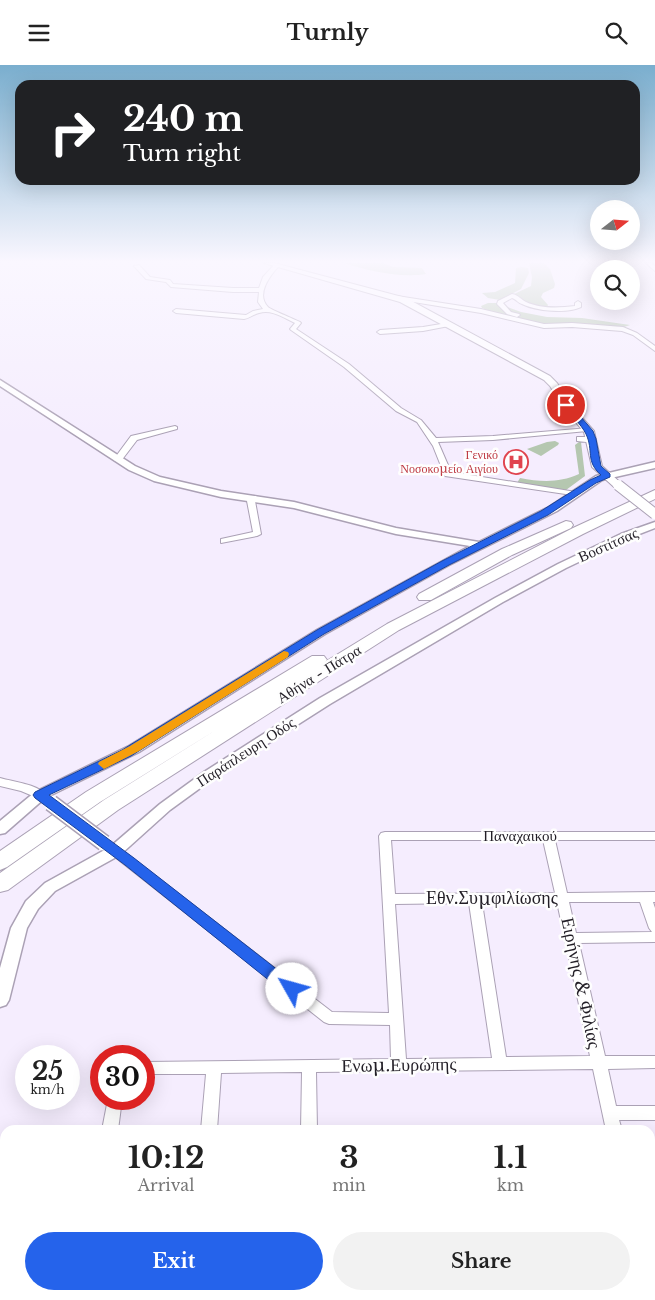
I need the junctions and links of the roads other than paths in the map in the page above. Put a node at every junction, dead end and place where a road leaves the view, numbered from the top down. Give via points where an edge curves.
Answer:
1 (294, 321) edge
2 (440, 321) edge
3 (521, 321) edge
4 (535, 321) edge
5 (448, 325) junction
6 (567, 325) junction
7 (380, 332) dead end
8 (655, 349) edge
9 (0, 382) edge
10 (175, 428) dead end
11 (587, 429) junction
12 (580, 439) dead end
13 (592, 439) junction
14 (433, 440) junction
15 (118, 459) junction
16 (655, 465) edge
17 (607, 476) junction
18 (655, 484) edge
19 (576, 494) junction
20 (655, 495) edge
21 (253, 498) junction
22 (655, 514) edge
23 (655, 525) edge
24 (224, 541) dead end
25 (480, 545) junction
26 (562, 566) joint
27 (0, 782) edge
28 (45, 799) junction
29 (0, 829) edge
30 (655, 836) edge
31 (548, 837) junction
32 (110, 847) junction
33 (0, 862) edge
34 (0, 884) edge
35 (562, 897) junction
36 (650, 897) edge
37 (475, 898) junction
38 (389, 899) junction
39 (655, 928) edge
40 (655, 937) edge
41 (571, 938) junction
42 (0, 1000) edge
43 (397, 1019) junction
44 (599, 1063) junction
45 (655, 1063) edge
46 (500, 1064) junction
47 (399, 1065) junction
48 (308, 1066) junction
49 (214, 1067) junction
50 (155, 1068) edge
51 (113, 1110) edge
52 (611, 1113) junction
53 (655, 1113) edge
54 (111, 1125) edge
55 (209, 1125) edge
56 (309, 1125) edge
57 (613, 1125) edge

1 - 14 street via 298,323 293,329 377,388 398,408 416,419
2 - 5 main road
3 - 6 street via 544,326
4 - 6 street
5 - 7 street
5 - 11 main road via 548,379
6 - 8 street via 623,329
9 - 15 street
10 - 15 street via 134,437
11 - 13 main road
11 - 14 street via 493,439
12 - 13 street
13 - 17 main road via 597,467
14 - 19 street via 444,458 448,474
15 - 21 street via 132,469 170,483
16 - 17 street
17 - 19 street via 593,481
17 - 22 main road, bridge
18 - 33 highway, Αθήνα - Πάτρα via 507,553 383,621 93,797
19 - 25 street
20 - 34 highway, Αθήνα - Πάτρα via 578,531 394,627 111,805
21 - 24 street via 257,534
21 - 25 street via 396,531
23 - 26 street, Βοστίτσας
25 - 28 street via 321,632 127,753
26 - 32 street, Παράπλευρη Οδός via 325,701 217,769
27 - 28 street via 24,788
28 - 29 street
28 - 32 street, bridge
30 - 31 street, Παναχαικού
31 - 35 street, Ειρήνης & Φιλίας
31 - 38 street, Παναχαικού via 385,836
32 - 42 street, Παράπλευρη Οδός via 50,887 32,905 19,928
32 - 43 street via 329,1018
35 - 36 street, Εθν.Συμφιλίωσης
35 - 37 street, Εθν.Συμφιλίωσης
35 - 41 street, Ειρήνης & Φιλίας
36 - 39 street
37 - 38 street, Εθν.Συμφιλίωσης
37 - 46 street
38 - 43 street
40 - 41 street
41 - 44 street, Ειρήνης & Φιλίας
43 - 47 street
44 - 45 street, Ενωμ.Ευρώπης
44 - 46 street, Ενωμ.Ευρώπης
44 - 52 street, Ειρήνης & Φιλίας
46 - 47 street, Ενωμ.Ευρώπης
47 - 48 street, Ενωμ.Ευρώπης
48 - 49 street, Ενωμ.Ευρώπης
48 - 56 street
49 - 50 street, Ενωμ.Ευρώπης
49 - 55 street
51 - 54 street
52 - 53 street
52 - 57 street, Ειρήνης & Φιλίας

